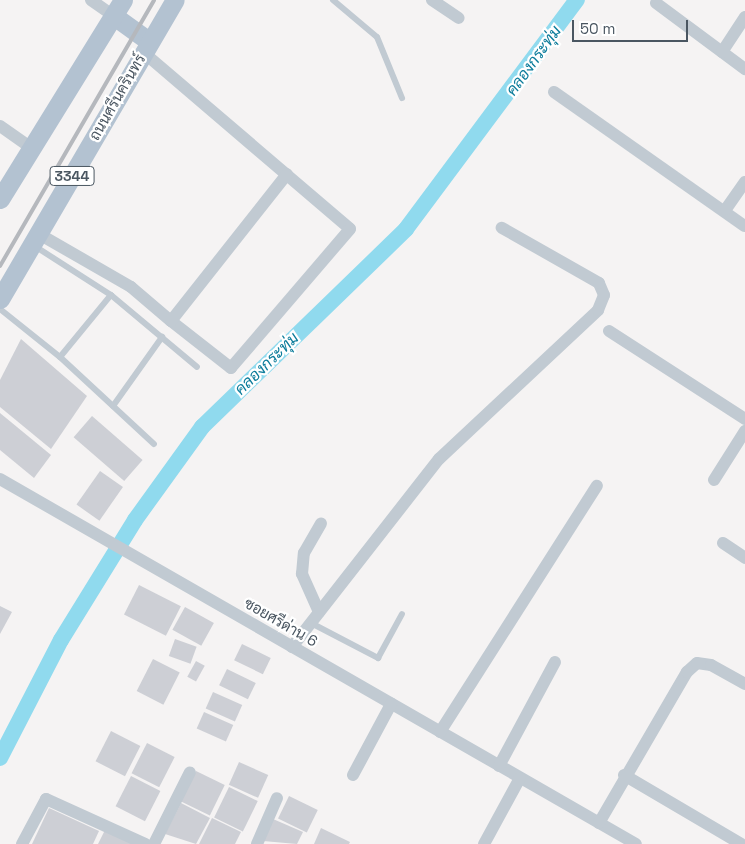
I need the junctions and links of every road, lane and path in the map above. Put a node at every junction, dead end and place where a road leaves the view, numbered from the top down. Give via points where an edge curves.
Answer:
1 (91, 0) edge
2 (123, 0) edge
3 (175, 0) edge
4 (333, 0) edge
5 (432, 0) edge
6 (656, 3) dead end
7 (114, 16) junction
8 (745, 17) edge
9 (459, 18) dead end
10 (146, 47) junction
11 (722, 52) junction
12 (745, 69) edge
13 (554, 92) dead end
14 (402, 98) dead end
15 (0, 126) edge
16 (30, 147) junction
17 (287, 174) junction
18 (745, 182) edge
19 (0, 199) edge
20 (726, 209) junction
21 (745, 226) edge
22 (502, 228) dead end
23 (35, 239) junction
24 (111, 295) junction
25 (0, 299) edge
26 (0, 309) edge
27 (171, 321) junction
28 (609, 331) dead end
29 (162, 336) junction
30 (60, 357) junction
31 (197, 367) dead end
32 (113, 406) junction
33 (745, 420) edge
34 (745, 431) edge
35 (154, 444) dead end
36 (0, 478) edge
37 (714, 480) dead end
38 (597, 486) dead end
39 (321, 524) dead end
40 (723, 543) dead end
41 (745, 558) edge
42 (320, 612) junction
43 (402, 614) dead end
44 (311, 624) junction
45 (292, 647) junction
46 (555, 662) dead end
47 (745, 684) edge
48 (391, 704) junction
49 (440, 732) junction
50 (499, 766) junction
51 (190, 772) dead end
52 (624, 774) junction
53 (353, 775) dead end
54 (520, 778) junction
55 (277, 798) dead end
56 (598, 823) junction
57 (22, 844) edge
58 (145, 844) edge
59 (154, 844) edge
60 (258, 844) edge
61 (484, 844) edge
62 (636, 844) edge
63 (741, 844) edge

1 - 7 street
2 - 7 main road
3 - 10 main road, ถนนศรีนครินทร์ / 3344
4 - 14 lane via 377,38
5 - 9 street
6 - 11 street
7 - 10 main road
7 - 16 main road
8 - 11 street
10 - 17 street
10 - 23 main road, ถนนศรีนครินทร์ / 3344
11 - 12 street
13 - 20 street
15 - 16 street
16 - 19 main road
17 - 27 street
17 - 27 street via 350,229 231,368
18 - 20 street
20 - 21 street
22 - 42 street via 598,283 604,295 598,310 439,459
23 - 24 lane
23 - 25 main road, ถนนศรีนครินทร์ / 3344
23 - 27 street via 131,287
24 - 29 lane
24 - 30 lane
26 - 30 lane
28 - 33 street
29 - 31 lane
29 - 32 lane
30 - 32 lane
32 - 35 lane
34 - 37 street
36 - 45 street, ซอยศรีด่าน 6
38 - 49 street
39 - 42 street via 304,553 302,574
40 - 41 street
42 - 44 street
43 - 44 lane via 378,658
44 - 45 street
45 - 48 street, ซอยศรีด่าน 6
46 - 50 street
47 - 52 street via 697,663 686,672
48 - 49 street, ซอยศรีด่าน 6
48 - 53 street
49 - 50 street, ซอยศรีด่าน 6
50 - 54 street, ซอยศรีด่าน 6
51 - 59 street
52 - 56 street
52 - 63 street
54 - 56 street, ซอยศรีด่าน 6
54 - 61 street
55 - 60 street
56 - 62 street, ซอยศรีด่าน 6
57 - 58 street via 46,799

